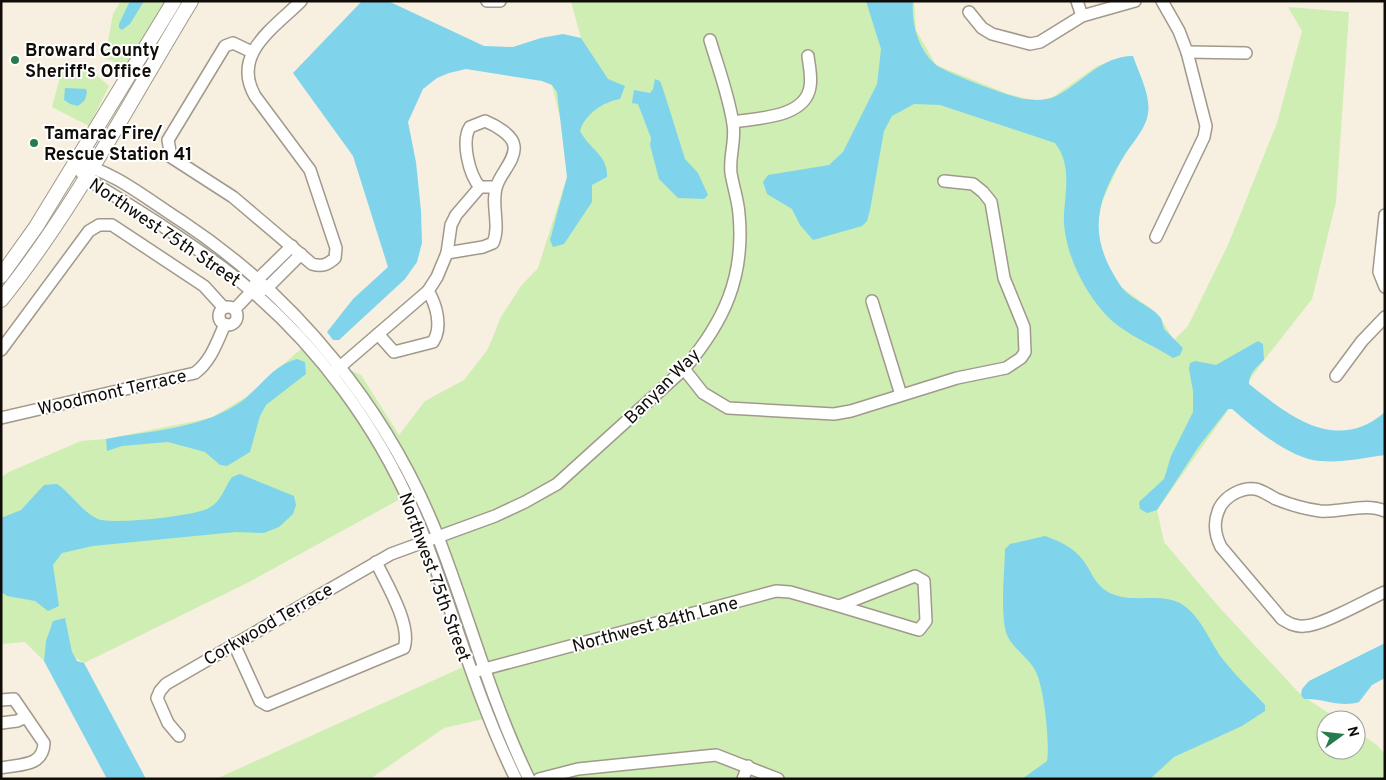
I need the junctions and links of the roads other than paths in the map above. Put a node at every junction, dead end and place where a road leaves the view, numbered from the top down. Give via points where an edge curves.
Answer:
1 (174, 1) edge
2 (191, 1) edge
3 (301, 1) edge
4 (487, 1) edge
5 (500, 1) edge
6 (1077, 1) edge
7 (1135, 1) edge
8 (1162, 1) edge
9 (969, 12) dead end
10 (1082, 16) junction
11 (710, 40) dead end
12 (252, 52) junction
13 (1187, 52) junction
14 (1246, 53) dead end
15 (808, 56) dead end
16 (733, 122) junction
17 (75, 164) junction
18 (88, 172) junction
19 (944, 181) dead end
20 (480, 187) junction
21 (496, 187) junction
22 (1385, 215) edge
23 (1156, 237) dead end
24 (292, 246) junction
25 (447, 253) junction
26 (301, 254) junction
27 (1, 276) edge
28 (257, 280) junction
29 (1385, 287) edge
30 (266, 289) junction
31 (428, 291) junction
32 (252, 292) junction
33 (1, 300) edge
34 (872, 301) dead end
35 (229, 309) junction
36 (1385, 317) edge
37 (378, 334) junction
38 (1, 350) edge
39 (684, 369) junction
40 (336, 370) junction
41 (1336, 376) dead end
42 (901, 395) junction
43 (1, 418) edge
44 (1385, 511) edge
45 (437, 536) junction
46 (426, 541) junction
47 (376, 562) junction
48 (1385, 592) edge
49 (839, 606) junction
50 (234, 644) junction
51 (484, 669) junction
52 (471, 674) junction
53 (1, 700) edge
54 (26, 717) junction
55 (1, 723) edge
56 (179, 736) dead end
57 (748, 766) junction
58 (1, 768) edge
59 (603, 773) edge
60 (516, 779) edge
61 (529, 779) edge
62 (540, 779) edge
63 (743, 779) edge
64 (778, 779) edge

1 - 17 main road
2 - 18 main road
3 - 12 street
4 - 5 street
6 - 10 street
7 - 10 street
8 - 13 street
9 - 10 street via 982,28 992,34 1030,44 1040,42
11 - 16 street, Banyan Way
12 - 24 street via 233,43 225,46 168,140 168,148 171,157 233,196
12 - 26 street via 248,62 248,84 314,178 336,248 335,258 320,267
13 - 14 street
13 - 23 street via 1206,126 1204,137
15 - 16 street via 811,85 803,101 778,114
16 - 39 street, Banyan Way via 731,173 740,235 737,275 724,314
17 - 18 street, Northwest 75th Street
17 - 27 main road
18 - 28 street, Northwest 75th Street via 200,234
18 - 32 street, Northwest 75th Street via 224,268
18 - 33 main road
19 - 42 street via 973,184 991,202 1004,278 1024,327 1026,344 1021,358 1006,368 957,378
20 - 21 street
20 - 21 street via 474,180 465,140 470,128 485,121 514,144 514,151
20 - 25 street via 456,215 451,225
21 - 25 street via 496,235 493,243
22 - 29 street via 1380,272
24 - 26 street
24 - 28 street
25 - 31 street
26 - 30 street
28 - 30 street, Northwest 75th Street
28 - 32 street
30 - 32 street
30 - 40 street, Northwest 75th Street via 304,326
31 - 37 street
31 - 37 street via 436,307 438,331 433,342 394,352
32 - 35 street
32 - 40 street, Northwest 75th Street
34 - 42 street
35 - 38 street via 196,281 112,225 99,226 89,231
35 - 43 street, Woodmont Terrace via 220,318 225,324 209,357 195,373
36 - 41 street
37 - 40 street
39 - 42 street via 703,393 728,408 834,414
39 - 45 street, Banyan Way via 557,484 495,516
40 - 45 street, Northwest 75th Street via 391,442
40 - 46 street, Northwest 75th Street via 404,490
44 - 48 street via 1371,508 1322,511 1299,507 1255,489 1242,490 1223,502 1214,526 1215,537 1221,547 1282,619 1293,626 1306,626
45 - 46 street, Banyan Way
45 - 51 street, Northwest 75th Street
46 - 47 street, Corkwood Terrace
46 - 52 street, Northwest 75th Street
47 - 50 street, Corkwood Terrace
47 - 50 street via 406,631 408,639 404,648 267,705 260,701
49 - 49 street, Northwest 84th Lane via 915,576 924,581 926,622 919,630
49 - 51 street, Northwest 84th Lane via 790,592 776,592
50 - 56 street, Corkwood Terrace via 166,684 160,691 157,698 160,707
51 - 52 street, Northwest 84th Lane
51 - 61 street, Northwest 75th Street
52 - 60 street, Northwest 75th Street
53 - 54 street via 14,700
54 - 55 street via 17,722
54 - 58 street via 44,743 41,757 36,762
57 - 59 street via 716,755
57 - 63 street
57 - 64 street
59 - 62 street via 578,768

